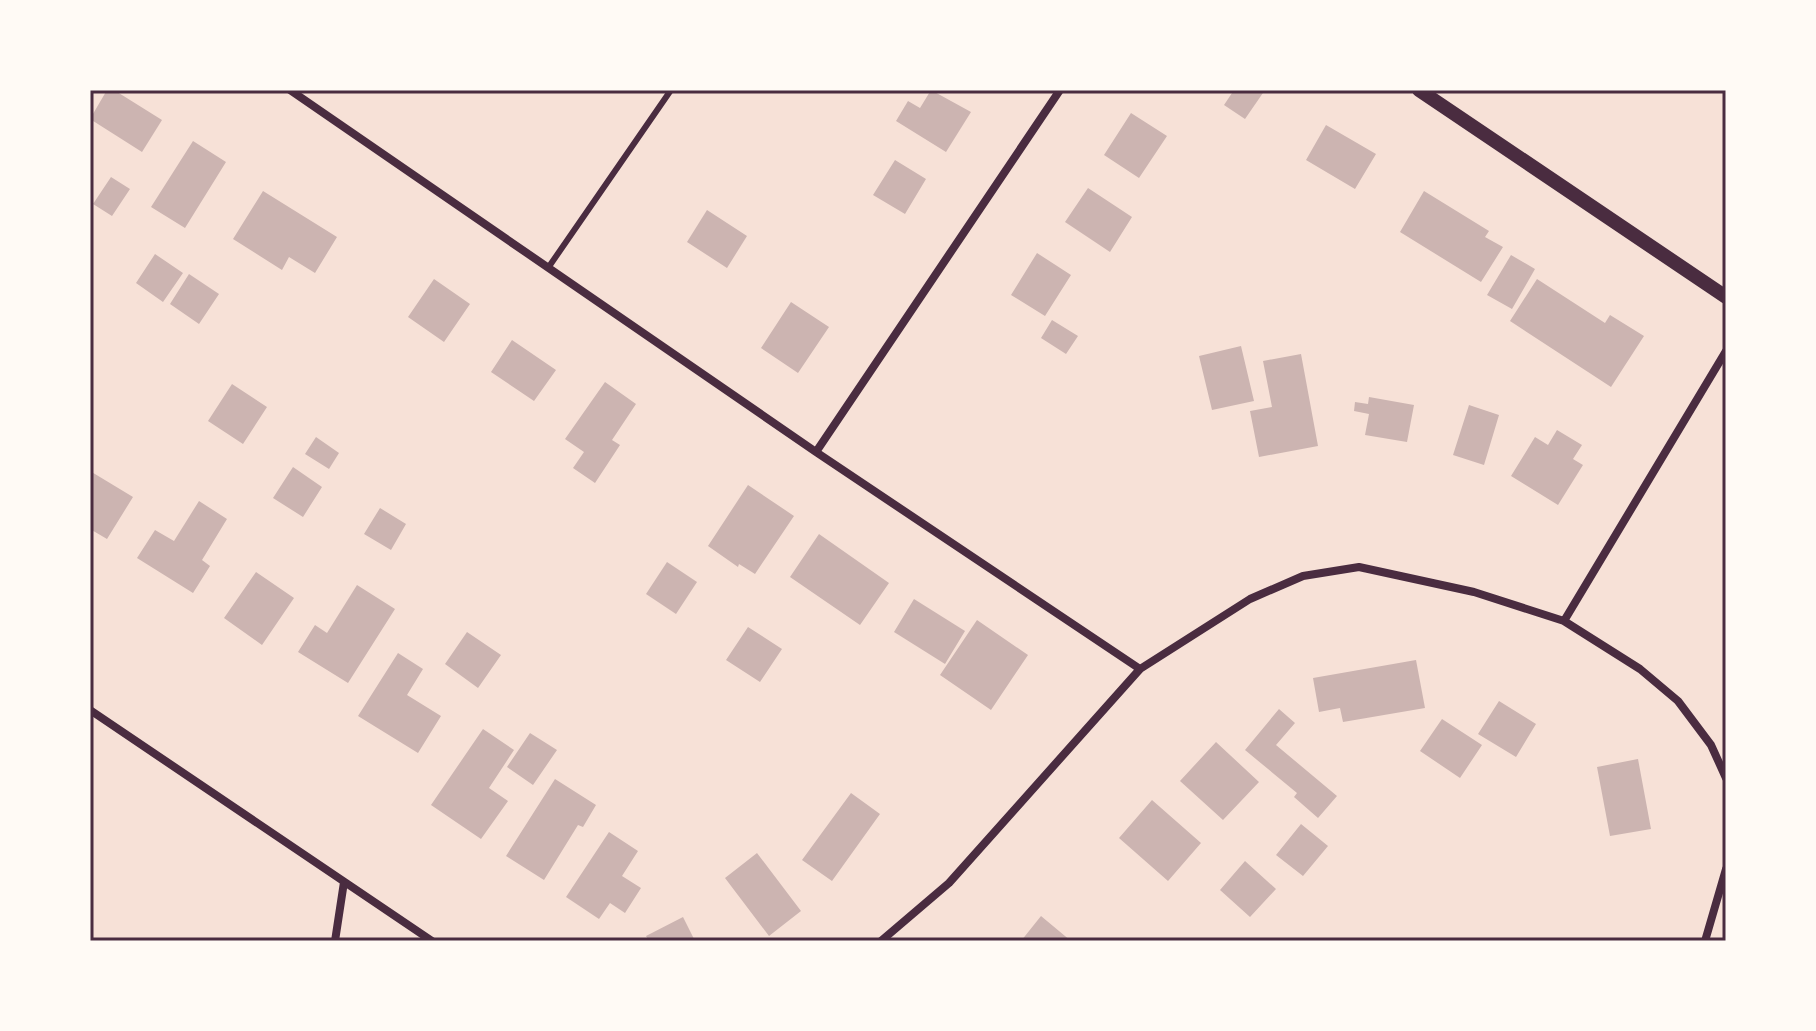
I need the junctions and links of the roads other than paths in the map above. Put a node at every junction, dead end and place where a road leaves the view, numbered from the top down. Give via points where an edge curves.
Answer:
1 (290, 90) edge
2 (671, 90) edge
3 (1060, 90) edge
4 (1419, 90) edge
5 (548, 268) junction
6 (1726, 297) edge
7 (1726, 351) edge
8 (816, 452) junction
9 (1564, 621) junction
10 (1140, 669) junction
11 (90, 710) edge
12 (1726, 778) edge
13 (1726, 869) edge
14 (344, 882) junction
15 (335, 941) edge
16 (432, 941) edge
17 (881, 941) edge
18 (1705, 941) edge

1 - 5 street
2 - 5 lane
3 - 8 street
4 - 6 street
5 - 8 street
7 - 9 street
8 - 10 street
9 - 10 street via 1474,592 1359,567 1303,576 1250,599
9 - 12 street via 1640,669 1678,701 1711,745
10 - 17 street via 949,883
11 - 14 street
13 - 18 street
14 - 15 street
14 - 16 street

